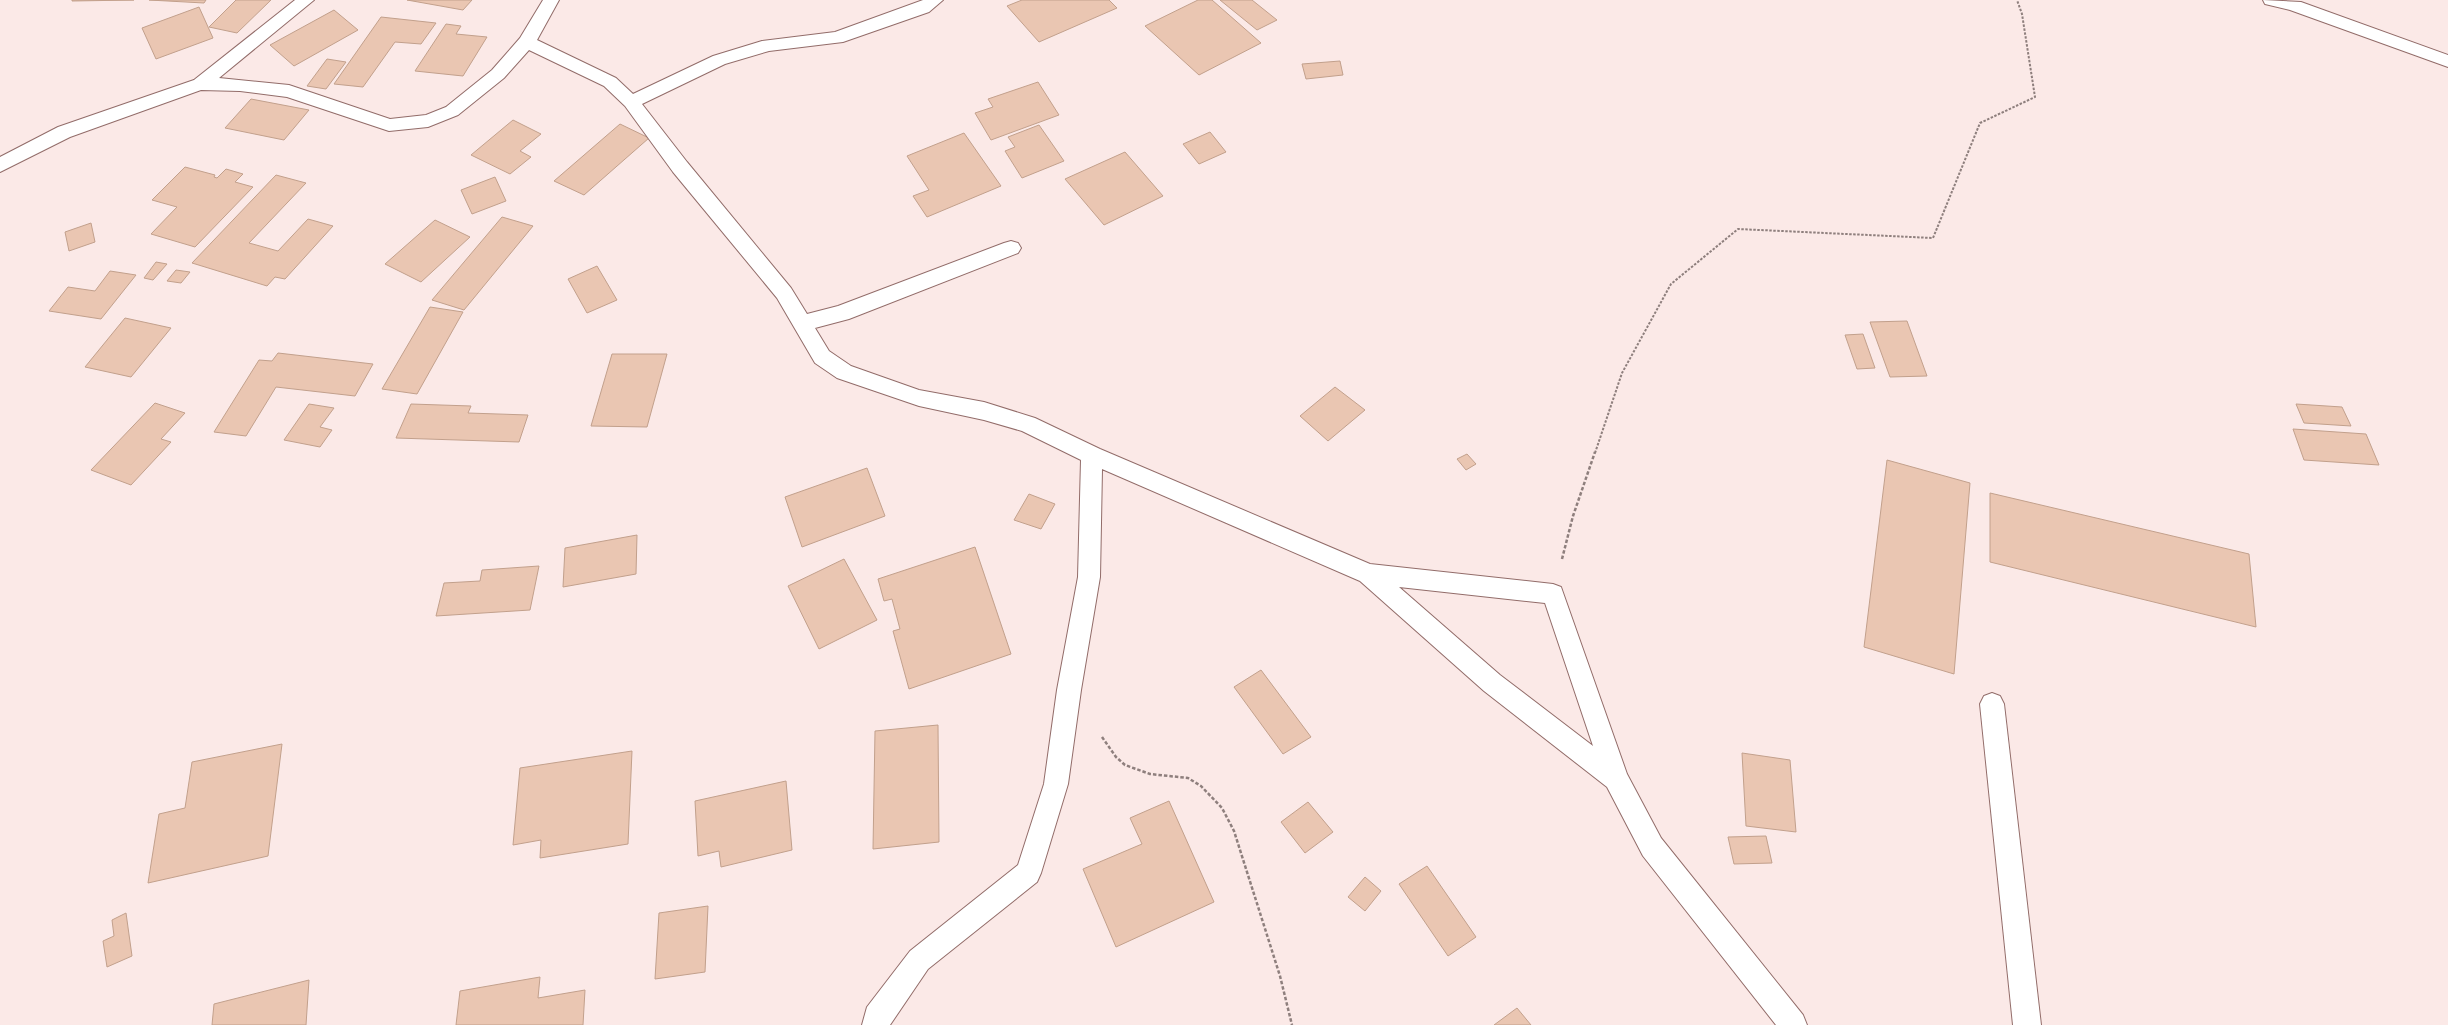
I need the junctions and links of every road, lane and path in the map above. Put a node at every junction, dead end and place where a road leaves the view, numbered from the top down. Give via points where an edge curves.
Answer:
1 (306, 0) edge
2 (551, 0) edge
3 (935, 0) edge
4 (2017, 0) edge
5 (2271, 0) edge
6 (526, 42) junction
7 (2448, 61) edge
8 (200, 84) junction
9 (631, 102) junction
10 (0, 165) edge
11 (1011, 248) dead end
12 (802, 324) junction
13 (1092, 455) junction
14 (1368, 574) junction
15 (1553, 594) junction
16 (1068, 690) junction
17 (1992, 704) dead end
18 (1616, 779) junction
19 (876, 1025) edge
20 (1292, 1025) edge
21 (1793, 1025) edge
22 (2027, 1025) edge

1 - 8 street
2 - 6 street
3 - 9 street via 918,9 838,38 768,45 719,60
4 - 15 path via 2022,14 2035,97 1980,123 1933,238 1738,229 1671,284 1622,373 1573,516
5 - 7 street via 2295,6
6 - 8 street via 498,74 452,111 414,124 389,125 288,91 240,85
6 - 9 street via 610,82
8 - 10 street via 64,132
9 - 12 street via 680,167 784,293
11 - 12 street via 842,314
12 - 13 street via 822,357 844,372 919,398 984,411 1028,424
13 - 14 street
13 - 16 street via 1088,577
14 - 15 street
14 - 18 street via 1492,683
15 - 18 street
16 - 19 street via 1056,784 1028,874 919,960 877,1017
16 - 20 path via 1125,766 1150,774 1188,778 1201,786 1222,808 1234,831 1280,976
17 - 22 street
18 - 21 street via 1652,847

